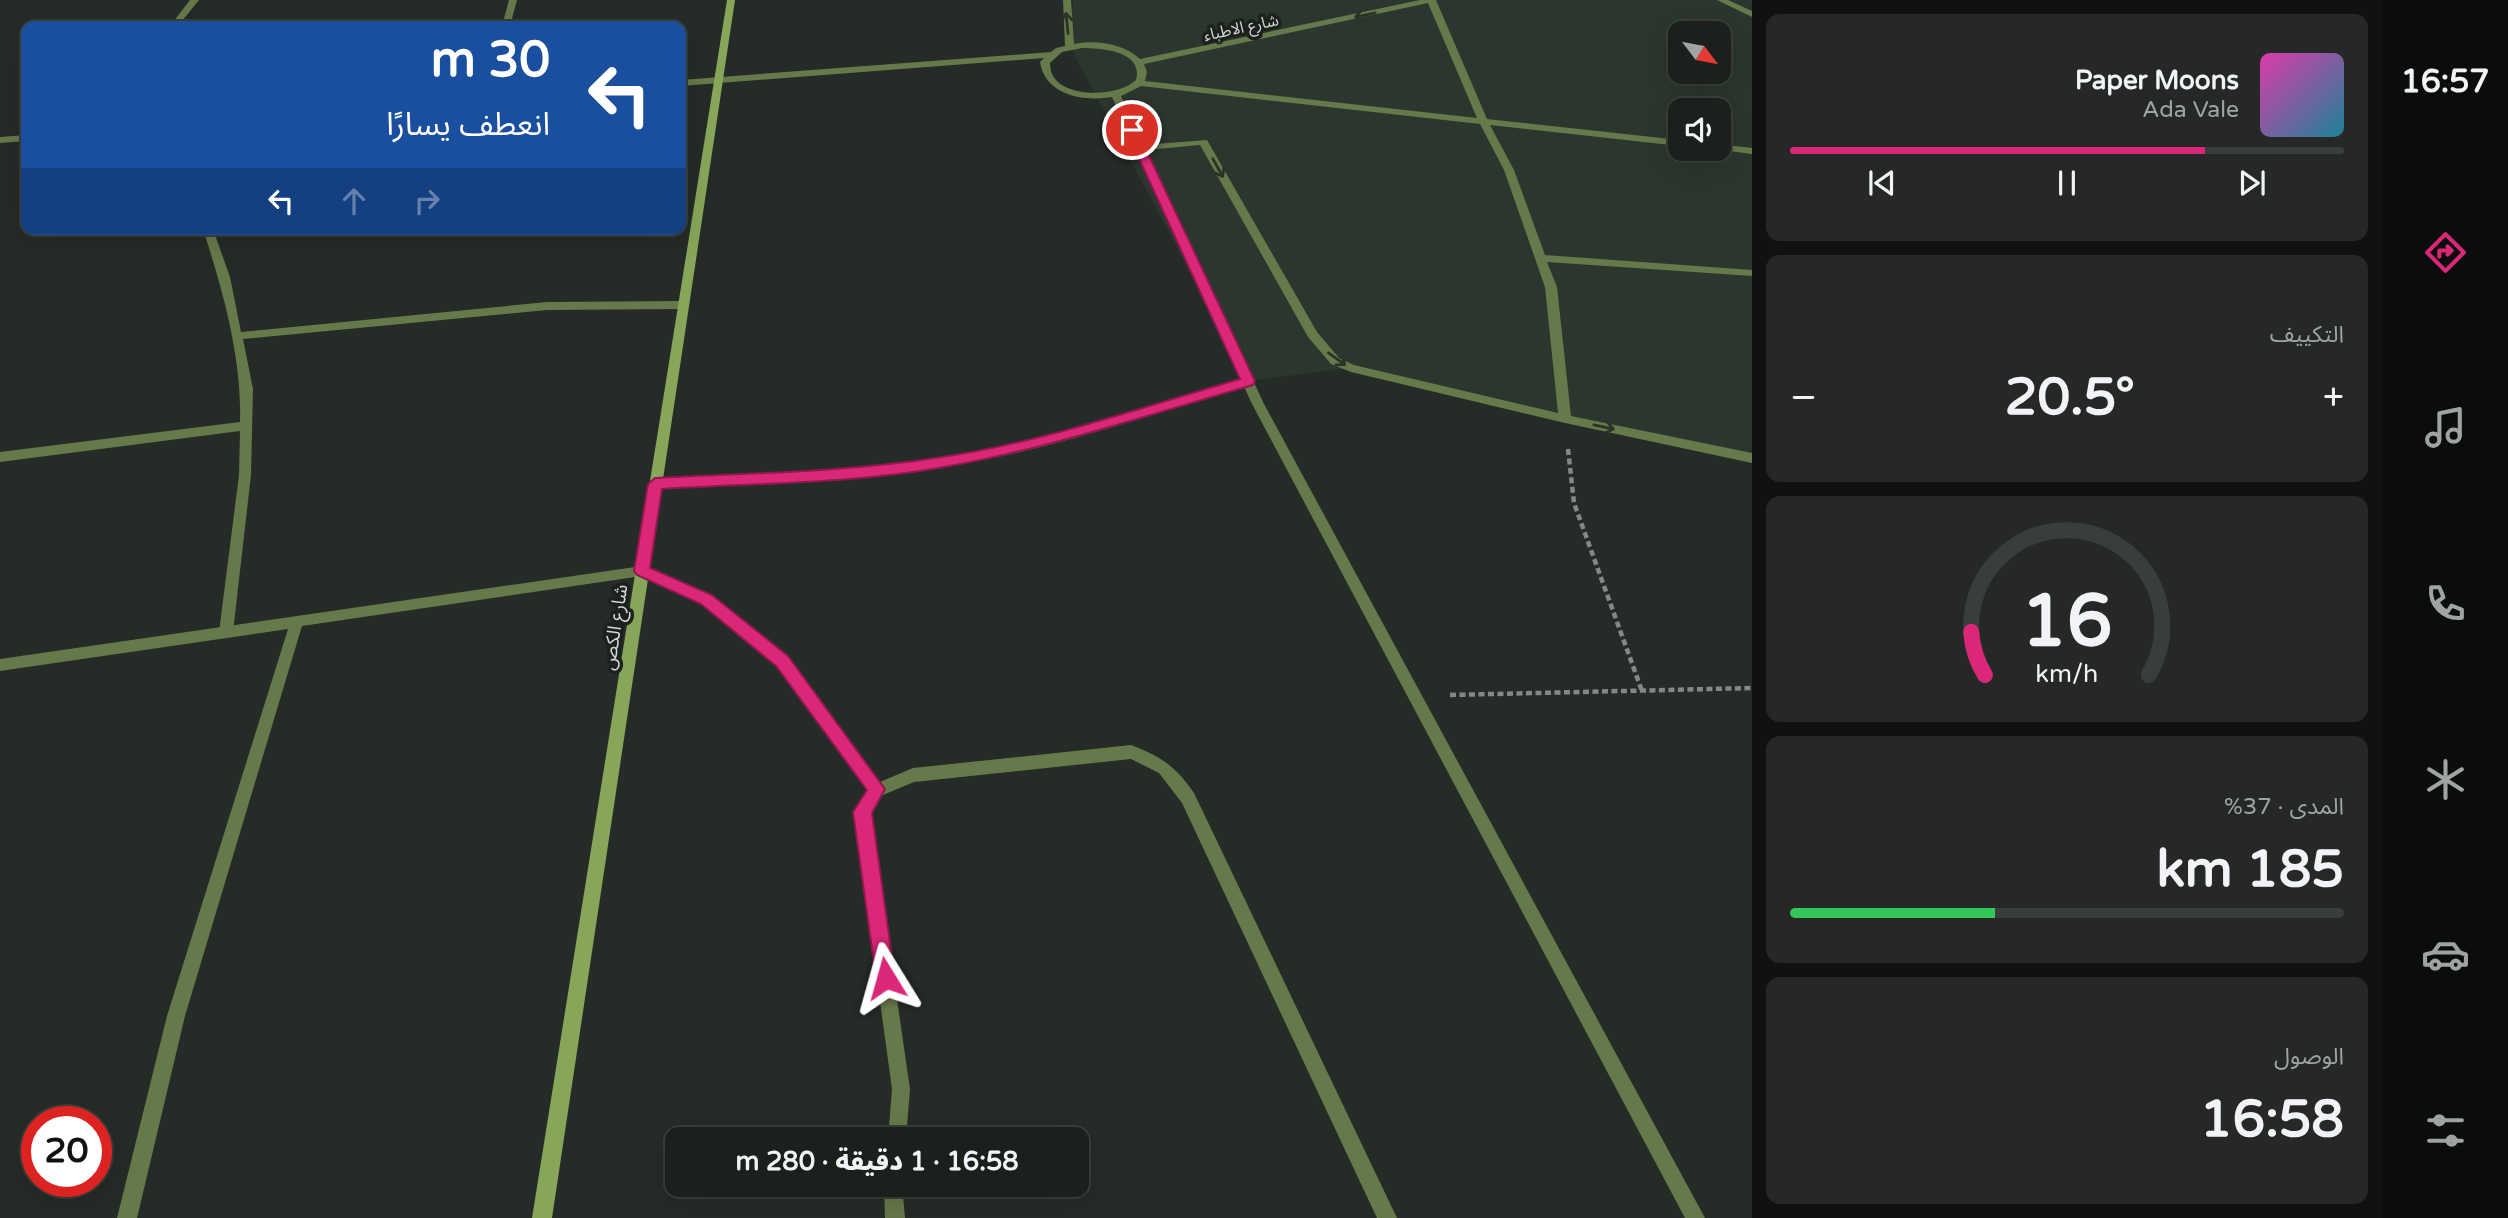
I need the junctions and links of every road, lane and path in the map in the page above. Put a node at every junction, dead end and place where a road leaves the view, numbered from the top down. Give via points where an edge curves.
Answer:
1 (195, 0) edge
2 (513, 0) edge
3 (731, 0) edge
4 (1067, 0) edge
5 (1431, 0) edge
6 (1721, 0) edge
7 (1752, 14) edge
8 (178, 21) edge
9 (507, 21) edge
10 (1070, 47) junction
11 (1051, 55) junction
12 (1138, 62) junction
13 (718, 80) junction
14 (686, 83) edge
15 (1139, 83) junction
16 (1115, 94) junction
17 (1484, 122) junction
18 (21, 138) edge
19 (0, 140) edge
20 (1668, 142) edge
21 (1140, 148) junction
22 (1731, 149) edge
23 (1752, 151) edge
24 (210, 235) edge
25 (1541, 258) junction
26 (1752, 273) edge
27 (683, 305) junction
28 (236, 337) junction
29 (1248, 381) junction
30 (1565, 419) junction
31 (246, 426) junction
32 (0, 457) edge
33 (1752, 458) edge
34 (655, 484) junction
35 (642, 571) junction
36 (297, 621) junction
37 (226, 632) junction
38 (0, 665) edge
39 (1752, 688) edge
40 (1642, 691) junction
41 (1414, 695) junction
42 (877, 789) junction
43 (898, 1127) edge
44 (894, 1197) edge
45 (127, 1218) edge
46 (542, 1218) edge
47 (895, 1218) edge
48 (1387, 1218) edge
49 (1695, 1218) edge

1 - 8 street
2 - 9 street
3 - 13 street, شارع الكص
10 -> 4 street
5 -> 12 street, شارع الاطباء
5 - 17 street
6 - 7 street
10 - 11 street
10 - 12 street via 1108,47
11 - 13 street
11 - 16 street via 1044,71 1057,86 1084,95
12 - 15 street
13 - 14 street
13 - 27 street, شارع الكص
15 - 16 street
15 - 17 street
16 - 21 street
17 - 20 street
17 - 25 street via 1508,170
18 - 19 street
21 - 29 street
21 -> 30 street via 1203,142 1312,334 1335,361
22 - 23 street
24 - 28 street
25 - 26 street
25 - 30 street via 1551,287
27 - 28 street via 547,306
27 - 34 street, شارع الكص
28 - 31 street via 247,389
29 - 34 street via 1051,438 943,462
29 - 41 street
30 -> 33 street
30 - 40 path via 1574,503
31 - 32 street
31 - 37 street via 245,475
34 - 35 street, شارع الكص
35 - 36 street
35 - 42 street via 707,600 782,661
35 - 46 street, شارع الكص
36 - 37 street
36 - 45 street via 176,1016
37 - 38 street
39 - 40 path
40 - 41 path
41 - 49 street
42 - 43 street via 862,812 901,1089
42 - 48 street via 913,775 1131,752 1157,760 1188,798
44 - 47 street

